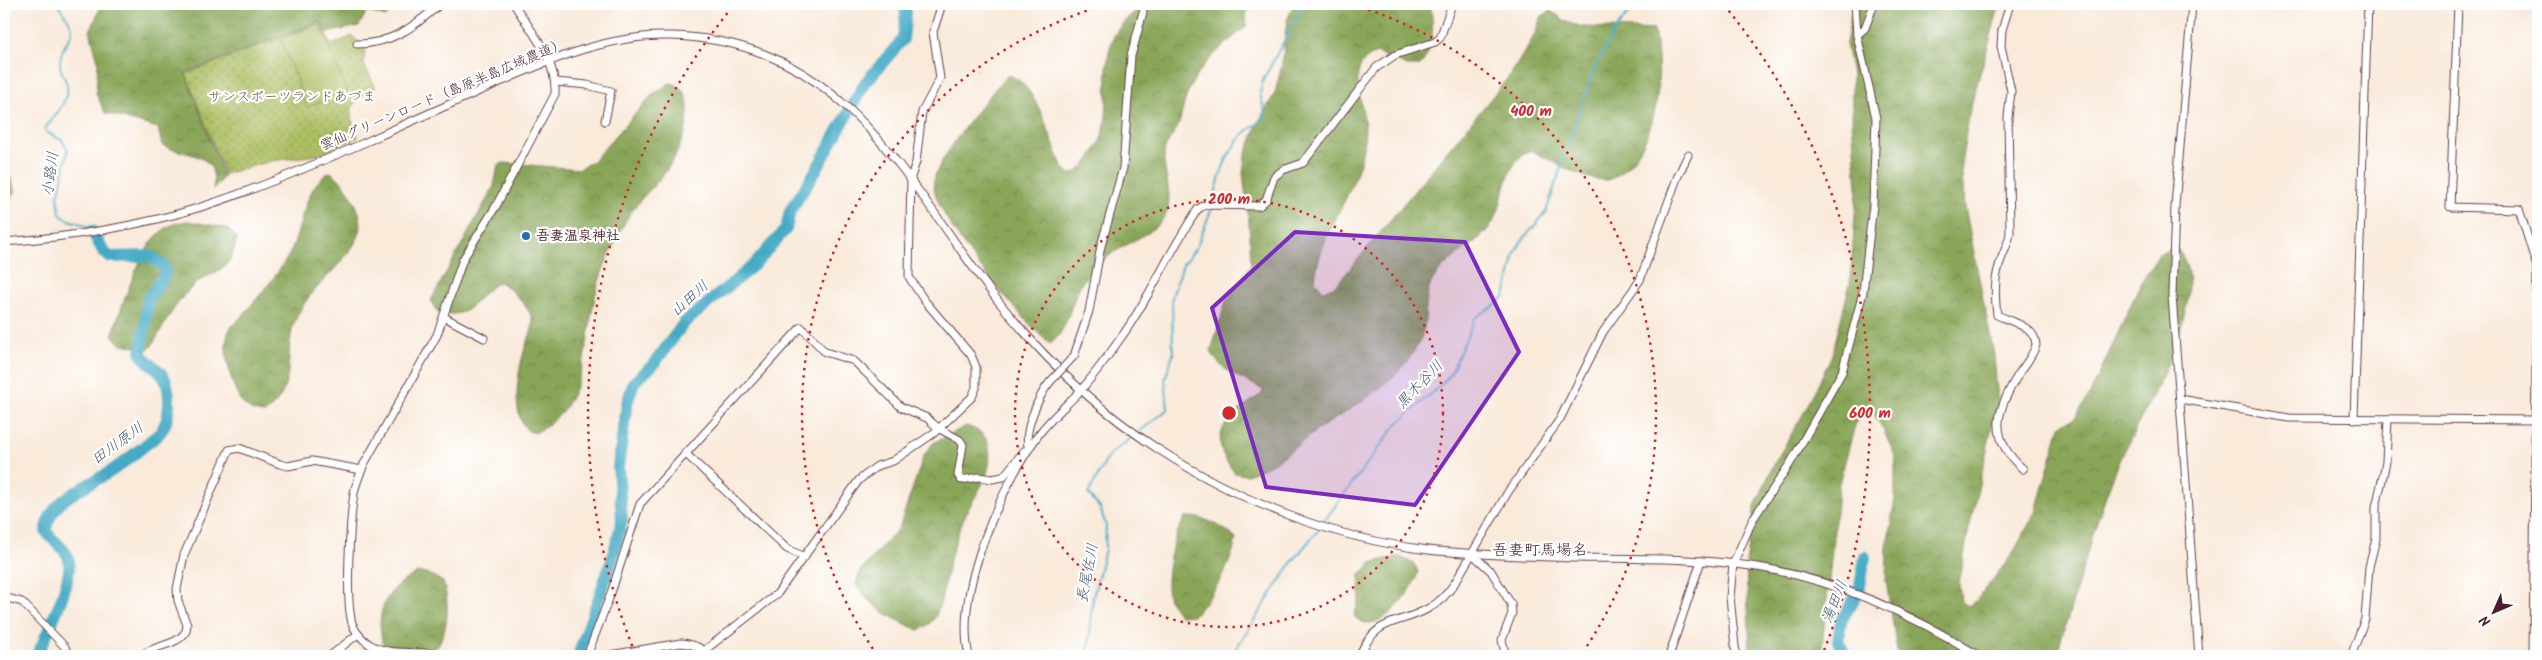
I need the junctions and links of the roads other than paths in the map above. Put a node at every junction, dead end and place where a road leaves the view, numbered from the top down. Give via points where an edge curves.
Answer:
1 (440, 4) edge
2 (514, 4) edge
3 (942, 4) edge
4 (1452, 4) edge
5 (1855, 4) edge
6 (1874, 4) edge
7 (2010, 4) edge
8 (2192, 4) edge
9 (2368, 4) edge
10 (2458, 4) edge
11 (1143, 12) dead end
12 (1857, 35) junction
13 (357, 44) dead end
14 (550, 60) junction
15 (556, 82) junction
16 (605, 121) dead end
17 (1688, 155) dead end
18 (910, 177) junction
19 (4, 242) edge
20 (444, 317) junction
21 (484, 338) dead end
22 (1081, 390) junction
23 (2180, 400) junction
24 (2354, 418) junction
25 (2537, 418) edge
26 (2388, 419) junction
27 (938, 428) junction
28 (1029, 449) junction
29 (685, 453) junction
30 (2023, 469) dead end
31 (362, 470) junction
32 (1472, 554) junction
33 (805, 558) junction
34 (1701, 561) junction
35 (1734, 564) junction
36 (4, 597) edge
37 (358, 634) junction
38 (707, 653) edge
39 (69, 656) edge
40 (141, 656) edge
41 (330, 656) edge
42 (447, 656) edge
43 (587, 656) edge
44 (604, 656) edge
45 (969, 656) edge
46 (1360, 656) edge
47 (1506, 656) edge
48 (1669, 656) edge
49 (1736, 656) edge
50 (1978, 656) edge
51 (2199, 656) edge
52 (2351, 656) edge
53 (2533, 656) edge

1 - 13 street via 387,41
2 - 14 street
3 - 18 street via 933,32 940,78 922,112 916,162
4 - 22 street via 1440,38 1395,56 1376,68 1303,162 1274,177 1266,200 1259,206 1205,205 1198,210 1156,285
5 - 12 street
6 - 12 street via 1865,28
7 - 30 street via 2001,46 2011,91 2008,117 2010,232 1998,267 1995,300 1997,315 2031,331 2036,345 2007,393 1998,425 1999,437 2005,448
8 - 23 street via 2175,206 2172,287
9 - 24 street
10 - 25 street via 2450,207 2519,209 2537,267
11 - 28 street, bridge via 1131,56 1123,168 1101,246 1089,311 1074,356 1038,400 1026,437
12 - 35 street via 1876,118 1871,236 1863,292 1842,372 1791,462 1753,519
14 - 15 street
14 - 18 street, 雲仙グリーンロード（島原半島広域農道） via 599,44 637,37 674,36 729,43 784,62 832,93 874,132
14 - 19 street, 雲仙グリーンロード（島原半島広域農道） via 275,180 201,207 103,231 54,239
15 - 16 street via 611,91
15 - 20 street via 552,103 496,206 463,258
17 - 32 street via 1640,280 1603,332 1560,419 1508,492
18 - 22 street, 雲仙グリーンロード（島原半島広域農道） via 996,298 1031,340
18 - 27 street via 909,277 924,300 971,355 976,368 976,388 972,397
20 - 21 street
20 - 31 street
22 - 28 street
22 - 32 street, 雲仙グリーンロード（島原半島広域農道） via 1158,450 1240,496 1326,529 1360,538
23 - 24 street via 2289,418
23 - 51 street
24 - 26 street
25 - 26 street
25 - 53 street
26 - 52 street via 2386,462 2376,507 2376,538 2369,567 2365,620
27 - 28 street via 962,442 958,475 961,480 1003,477
27 - 29 street via 927,418 901,407 849,358 825,352 801,327
27 - 33 street via 899,457 877,466 859,480
28 - 45 street via 984,539 968,610 966,646
29 - 33 street via 787,549
29 - 43 street via 636,510 611,593
31 - 37 street via 354,493 349,583 350,615
31 - 40 street via 312,461 288,466 239,448 229,450 184,556 177,589 186,631 176,641
32 - 34 street, 雲仙グリーンロード（島原半島広域農道）
32 - 46 street via 1439,602 1379,628
32 - 47 street via 1491,570 1511,604 1512,613 1502,640
33 - 38 street via 776,594
34 - 35 street, 雲仙グリーンロード（島原半島広域農道）
34 - 48 street
35 - 49 street via 1730,597
35 - 50 street, 雲仙グリーンロード（島原半島広域農道） via 1838,587 1869,598 1917,620
36 - 39 street via 22,602 49,628
37 - 41 street
37 - 42 street via 385,651
38 - 44 street via 694,645 681,643

